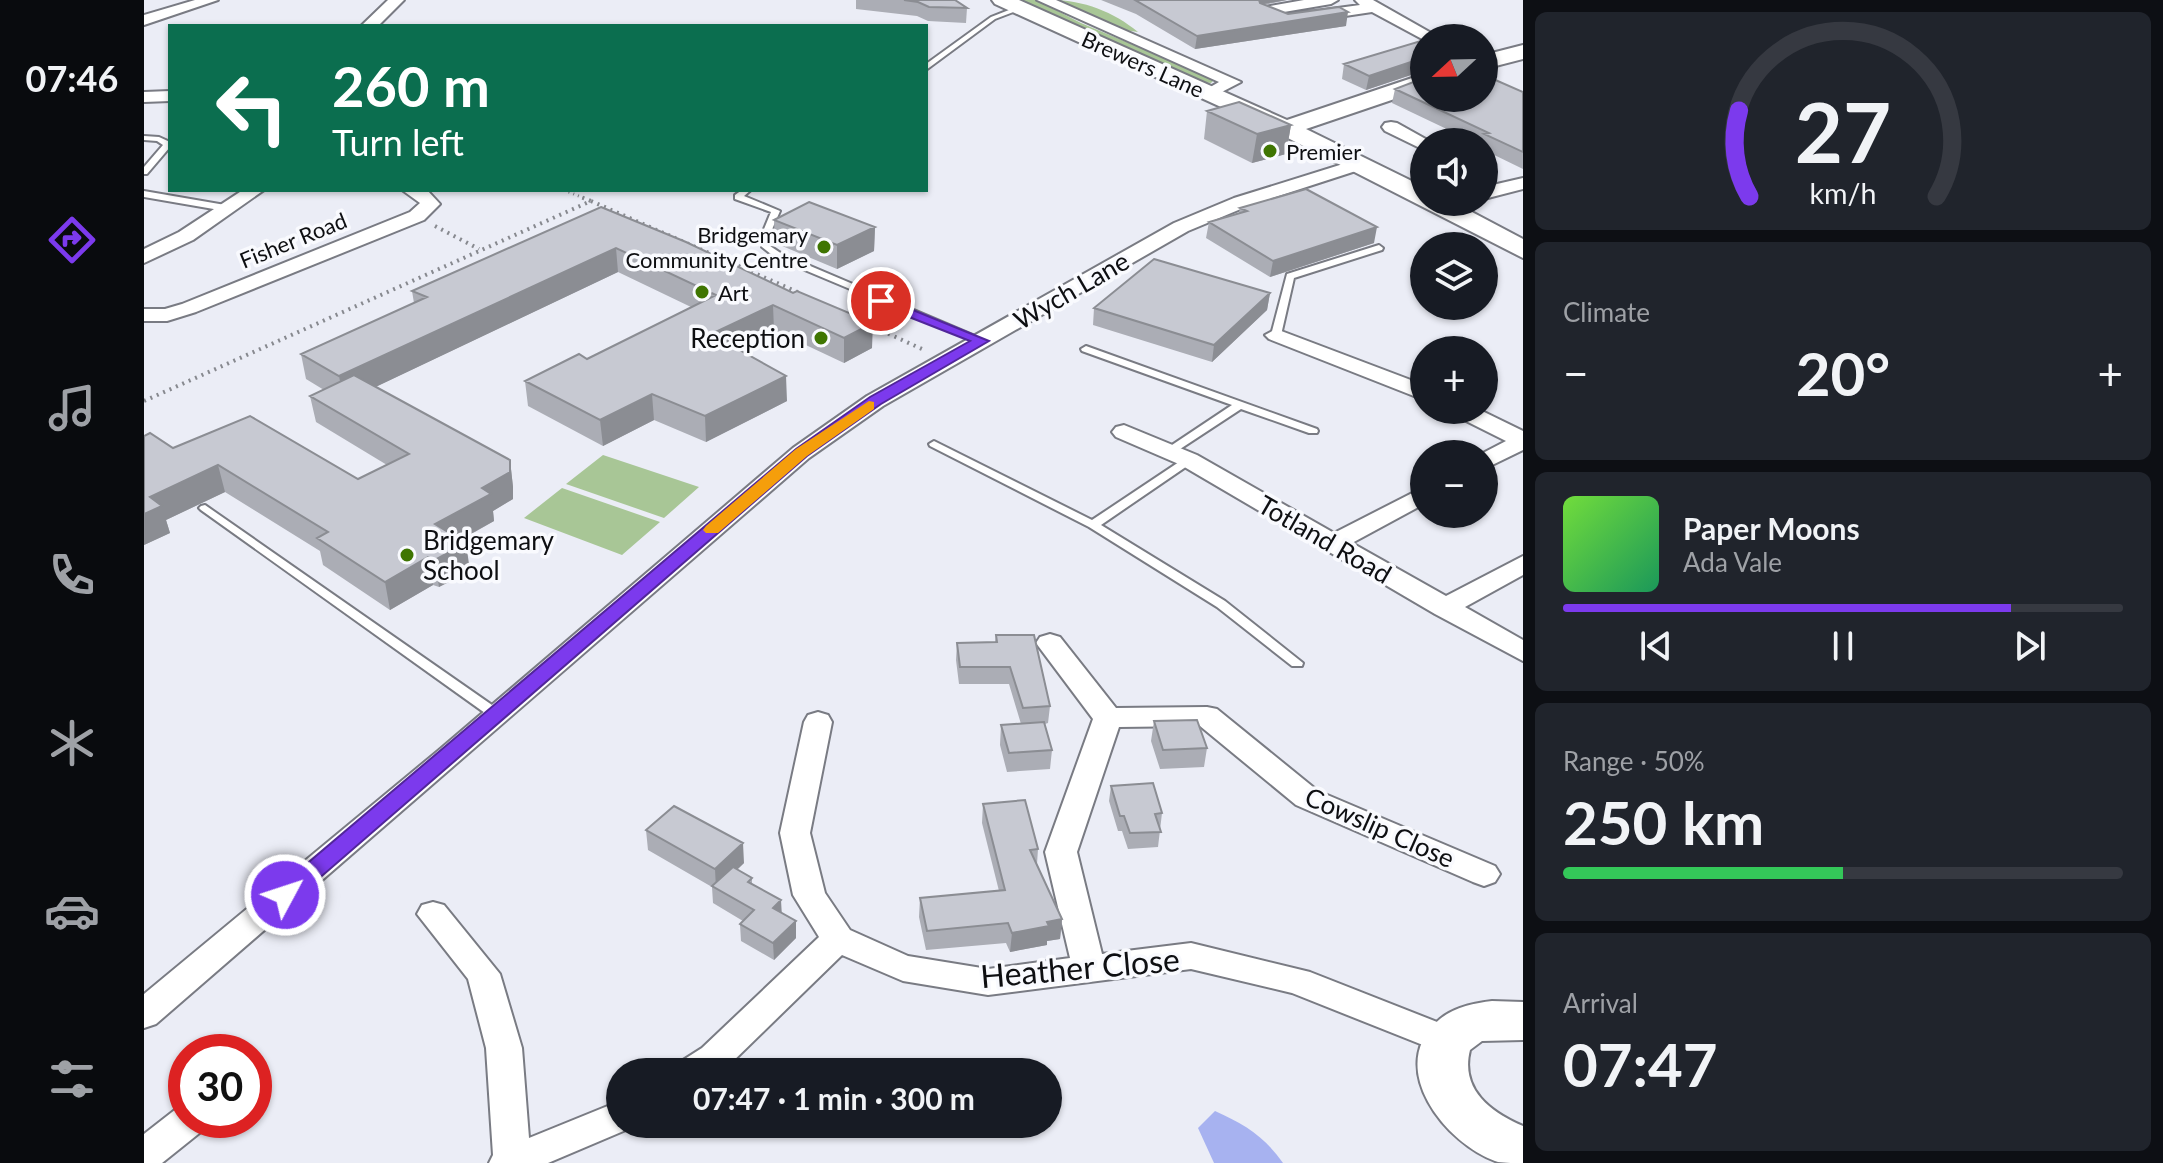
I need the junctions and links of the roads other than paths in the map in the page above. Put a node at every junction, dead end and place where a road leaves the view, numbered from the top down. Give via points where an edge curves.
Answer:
1 (211, 0) edge
2 (397, 0) edge
3 (1044, 0) edge
4 (1080, 0) edge
5 (1331, 0) edge
6 (1368, 3) edge
7 (1010, 4) edge
8 (144, 20) edge
9 (371, 24) edge
10 (1410, 26) edge
11 (1139, 42) junction
12 (1523, 52) edge
13 (1498, 58) edge
14 (928, 67) edge
15 (1410, 86) edge
16 (1208, 93) junction
17 (168, 96) edge
18 (144, 97) edge
19 (1391, 127) dead end
20 (1286, 128) junction
21 (1410, 137) edge
22 (144, 138) edge
23 (1359, 164) junction
24 (144, 172) edge
25 (1410, 188) edge
26 (252, 192) edge
27 (416, 192) edge
28 (144, 194) edge
29 (739, 196) edge
30 (231, 209) junction
31 (1463, 216) edge
32 (1379, 248) dead end
33 (1523, 250) edge
34 (144, 257) edge
35 (144, 315) edge
36 (1276, 335) joint
37 (982, 341) junction
38 (1086, 349) dead end
39 (1410, 388) edge
40 (1240, 405) junction
41 (1490, 424) edge
42 (1313, 431) dead end
43 (1124, 432) dead end
44 (1523, 441) edge
45 (934, 444) dead end
46 (1498, 454) edge
47 (1180, 455) junction
48 (1410, 502) edge
49 (205, 508) dead end
50 (1093, 525) junction
51 (1333, 543) junction
52 (1523, 564) edge
53 (1444, 608) junction
54 (1050, 643) dead end
55 (1523, 652) edge
56 (1297, 663) dead end
57 (497, 715) junction
58 (1108, 718) junction
59 (818, 722) dead end
60 (1484, 874) dead end
61 (433, 914) dead end
62 (838, 939) junction
63 (1089, 970) junction
64 (144, 1014) edge
65 (1523, 1021) edge
66 (1448, 1041) junction
67 (714, 1058) edge
68 (606, 1122) edge
69 (168, 1137) edge
70 (1523, 1151) edge
71 (144, 1156) edge
72 (510, 1162) edge
73 (1520, 1163) edge

1 - 8 street
2 - 9 street
3 - 11 street
4 - 11 street via 1132,20 1150,34
5 - 6 street via 1266,14 1285,20
6 - 10 street
7 - 14 lane
7 - 16 street, Brewers Lane
11 - 16 street via 1233,82
12 - 13 street
15 - 20 street
16 - 20 street, Brewers Lane
17 - 18 street
19 - 21 street
20 - 23 street, Brewers Lane
22 - 24 lane via 168,144
23 - 25 street, Brewers Lane
23 - 37 street, Wych Lane via 1181,227
26 - 30 street
27 - 35 street, Fisher Road via 431,204 417,216 189,308
28 - 30 lane
29 - 37 lane via 776,211 766,247 779,256
30 - 34 street
31 - 33 street, Brewers Lane
32 - 36 lane via 1290,276
36 - 39 street
37 - 57 street, Wych Lane via 875,401 801,453
38 - 40 lane
40 - 42 lane
40 - 47 lane
41 - 44 street
43 - 47 street, Totland Road
44 - 46 street
45 - 50 lane
47 - 50 lane
47 - 51 street, Totland Road
48 - 51 street
49 - 57 lane
50 - 56 lane via 1221,604
51 - 53 street, Totland Road
52 - 53 street
53 - 55 street, Totland Road
54 - 58 street
57 - 64 street, Wych Lane
58 - 60 street, Cowslip Close via 1207,716 1307,798
58 - 63 street via 1061,852
59 - 62 street via 795,833 809,895
61 - 72 street via 483,974 504,1048
62 - 63 street, Heather Close via 903,968 988,982
62 - 67 street
63 - 66 street, Heather Close via 1191,956 1298,981
65 - 66 street via 1477,1021
66 - 70 street via 1441,1060 1445,1088 1463,1114 1489,1135
68 - 72 street
69 - 71 street
70 - 73 street

